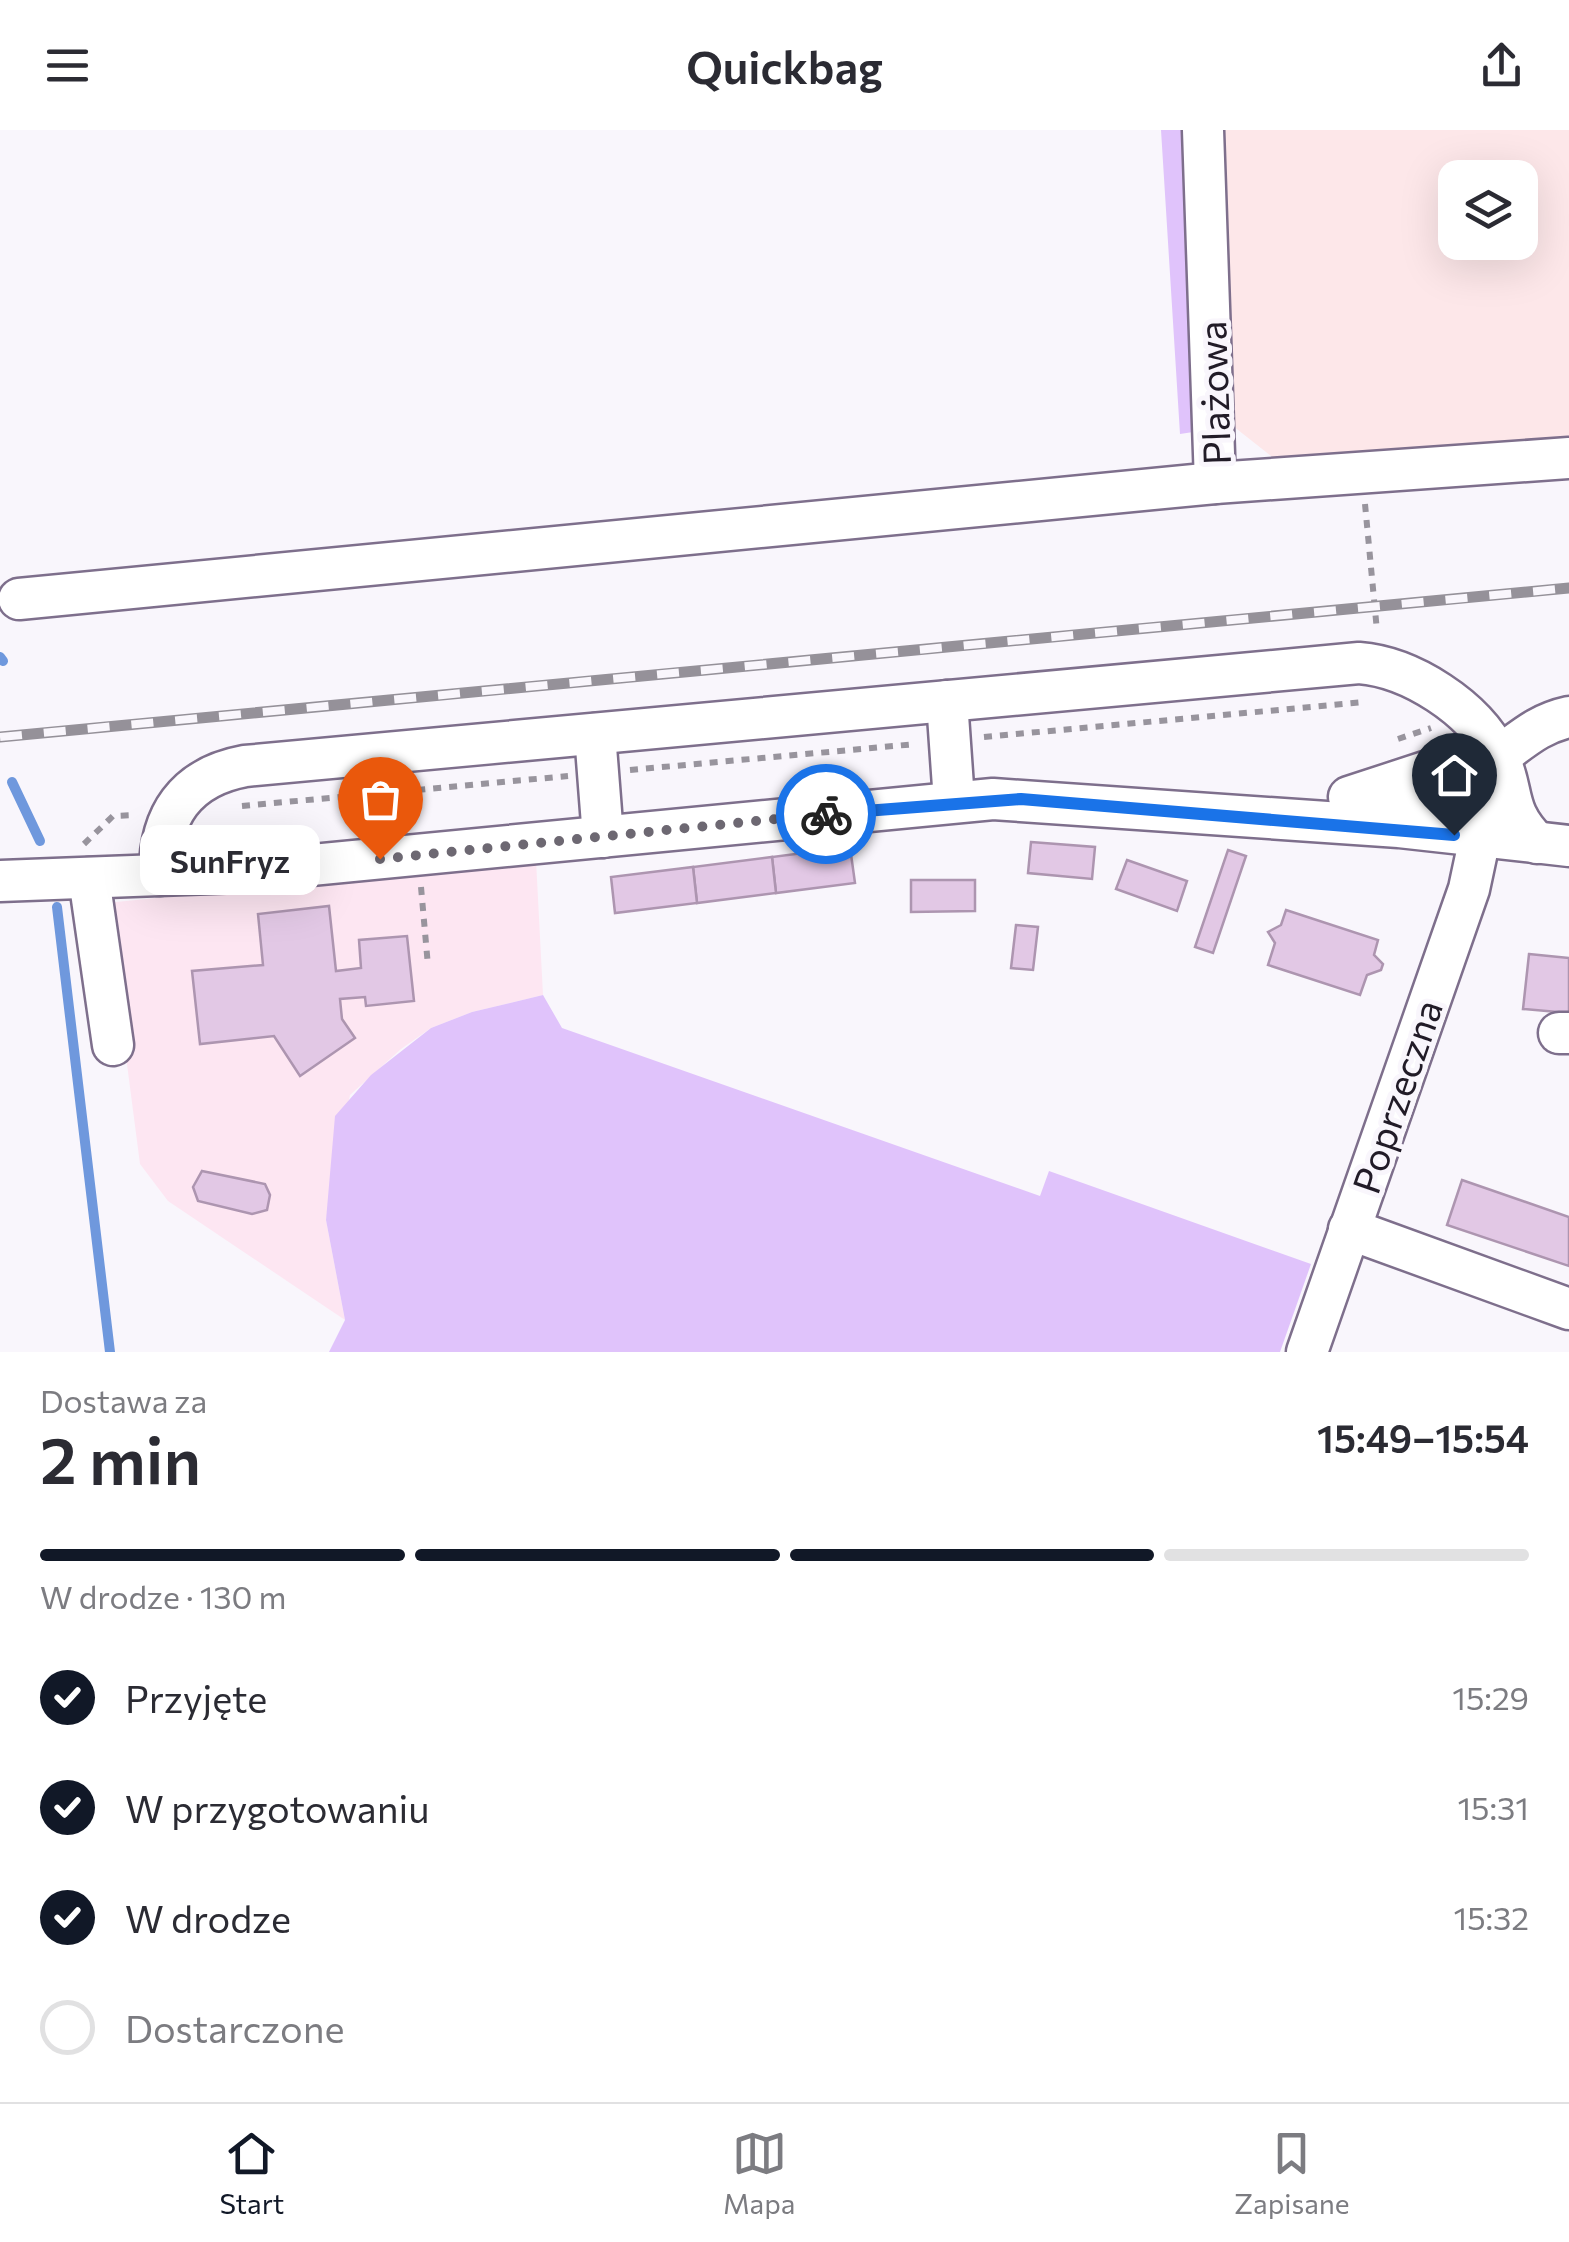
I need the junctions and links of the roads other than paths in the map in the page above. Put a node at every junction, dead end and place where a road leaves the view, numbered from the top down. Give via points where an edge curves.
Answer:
1 (1203, 130) edge
2 (1569, 458) edge
3 (1215, 484) junction
4 (19, 599) dead end
5 (947, 701) junction
6 (1569, 717) edge
7 (596, 753) junction
8 (1498, 757) junction
9 (954, 801) junction
10 (1277, 818) junction
11 (1340, 823) junction
12 (603, 837) junction
13 (1481, 838) junction
14 (1553, 845) edge
15 (160, 876) junction
16 (88, 878) junction
17 (0, 881) edge
18 (113, 1045) dead end
19 (1349, 1230) junction
20 (1569, 1309) edge
21 (1307, 1352) edge

1 - 3 street, Plażowa
2 - 3 street, Plażowa
3 - 4 street
5 - 7 street
5 - 8 street via 1371,664 1458,708 1476,722
5 - 9 street
6 - 8 street via 1535,728
7 - 12 street
7 - 15 street via 218,772 188,790 171,812 162,833
8 - 10 street via 1454,759
8 - 11 street via 1423,799
8 - 13 street, Poprzeczna
8 - 14 street via 1510,808
9 - 10 street via 1021,799
9 - 12 street
10 - 11 street
11 - 13 street
12 - 15 street
13 - 14 street
13 - 19 street, Poprzeczna
15 - 16 street
16 - 17 street
16 - 18 street
19 - 20 street
19 - 21 street, Poprzeczna

